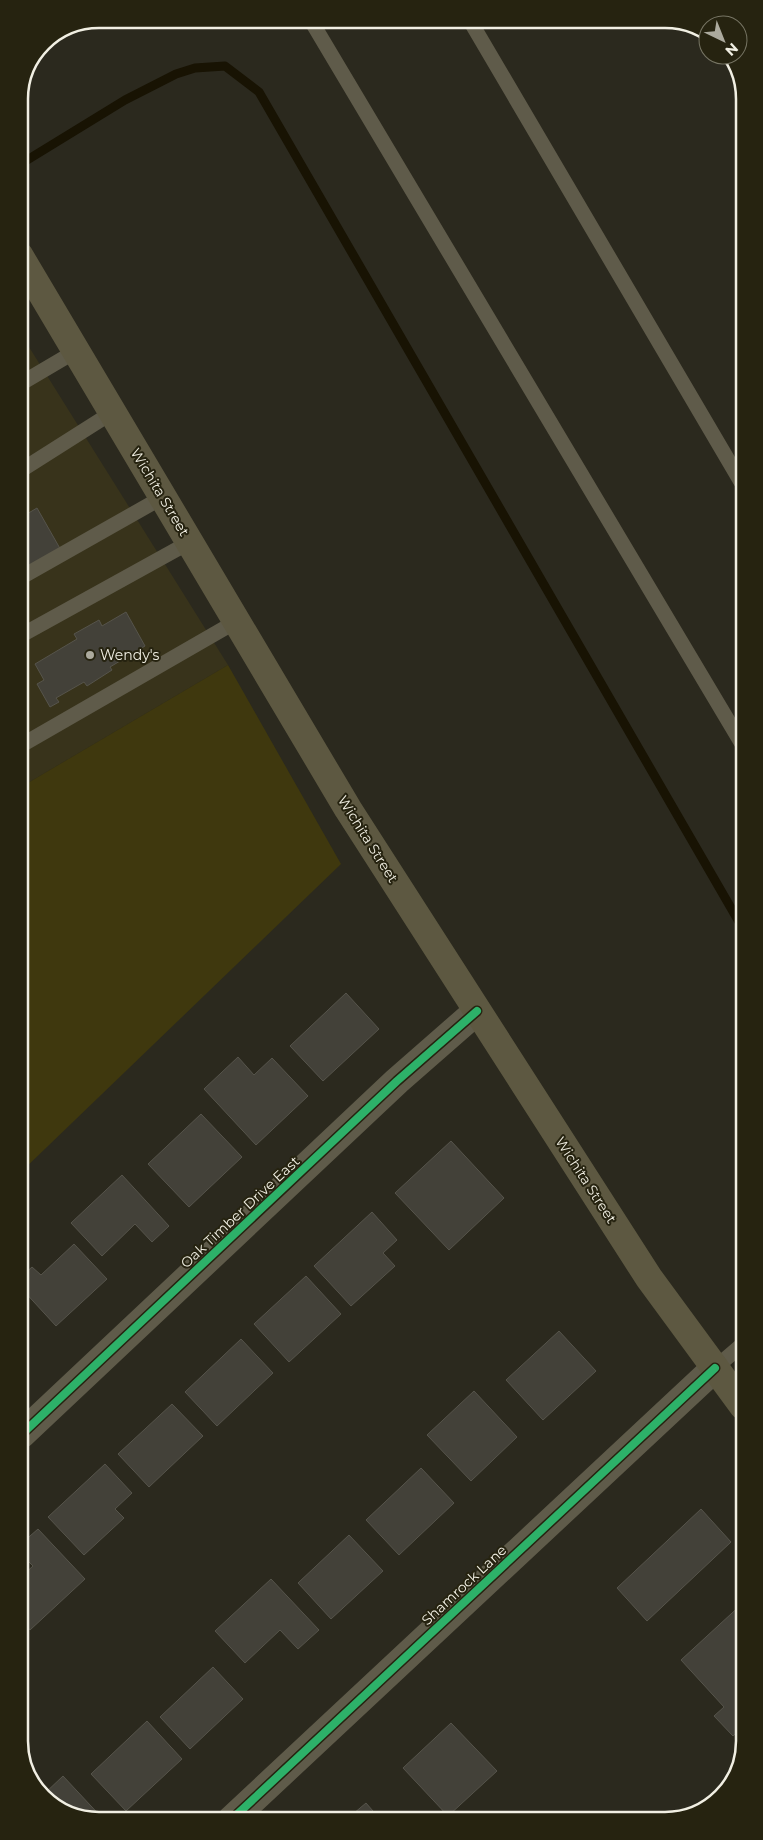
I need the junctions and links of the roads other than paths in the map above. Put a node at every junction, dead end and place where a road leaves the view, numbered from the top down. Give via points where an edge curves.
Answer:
1 (315, 28) edge
2 (474, 28) edge
3 (28, 270) edge
4 (76, 351) junction
5 (28, 379) edge
6 (113, 412) junction
7 (28, 466) edge
8 (736, 473) edge
9 (163, 497) junction
10 (190, 542) junction
11 (28, 573) edge
12 (237, 621) junction
13 (28, 632) edge
14 (736, 734) edge
15 (28, 741) edge
16 (477, 1011) junction
17 (736, 1350) edge
18 (715, 1368) junction
19 (736, 1396) edge
20 (28, 1428) edge
21 (240, 1812) edge

1 - 14 lane
2 - 8 lane
3 - 4 main road, Wichita Street
4 - 5 lane
4 - 6 main road, Wichita Street
6 - 7 lane
6 - 9 main road, Wichita Street
9 - 10 main road, Wichita Street
9 - 11 lane
10 - 12 main road, Wichita Street
10 - 13 lane
12 - 15 lane
12 - 16 main road, Wichita Street via 348,809
16 - 18 main road, Wichita Street via 649,1278
16 - 20 street, Oak Timber Drive East via 397,1081
17 - 18 lane
18 - 19 main road, Wichita Street
18 - 21 street, Shamrock Lane

